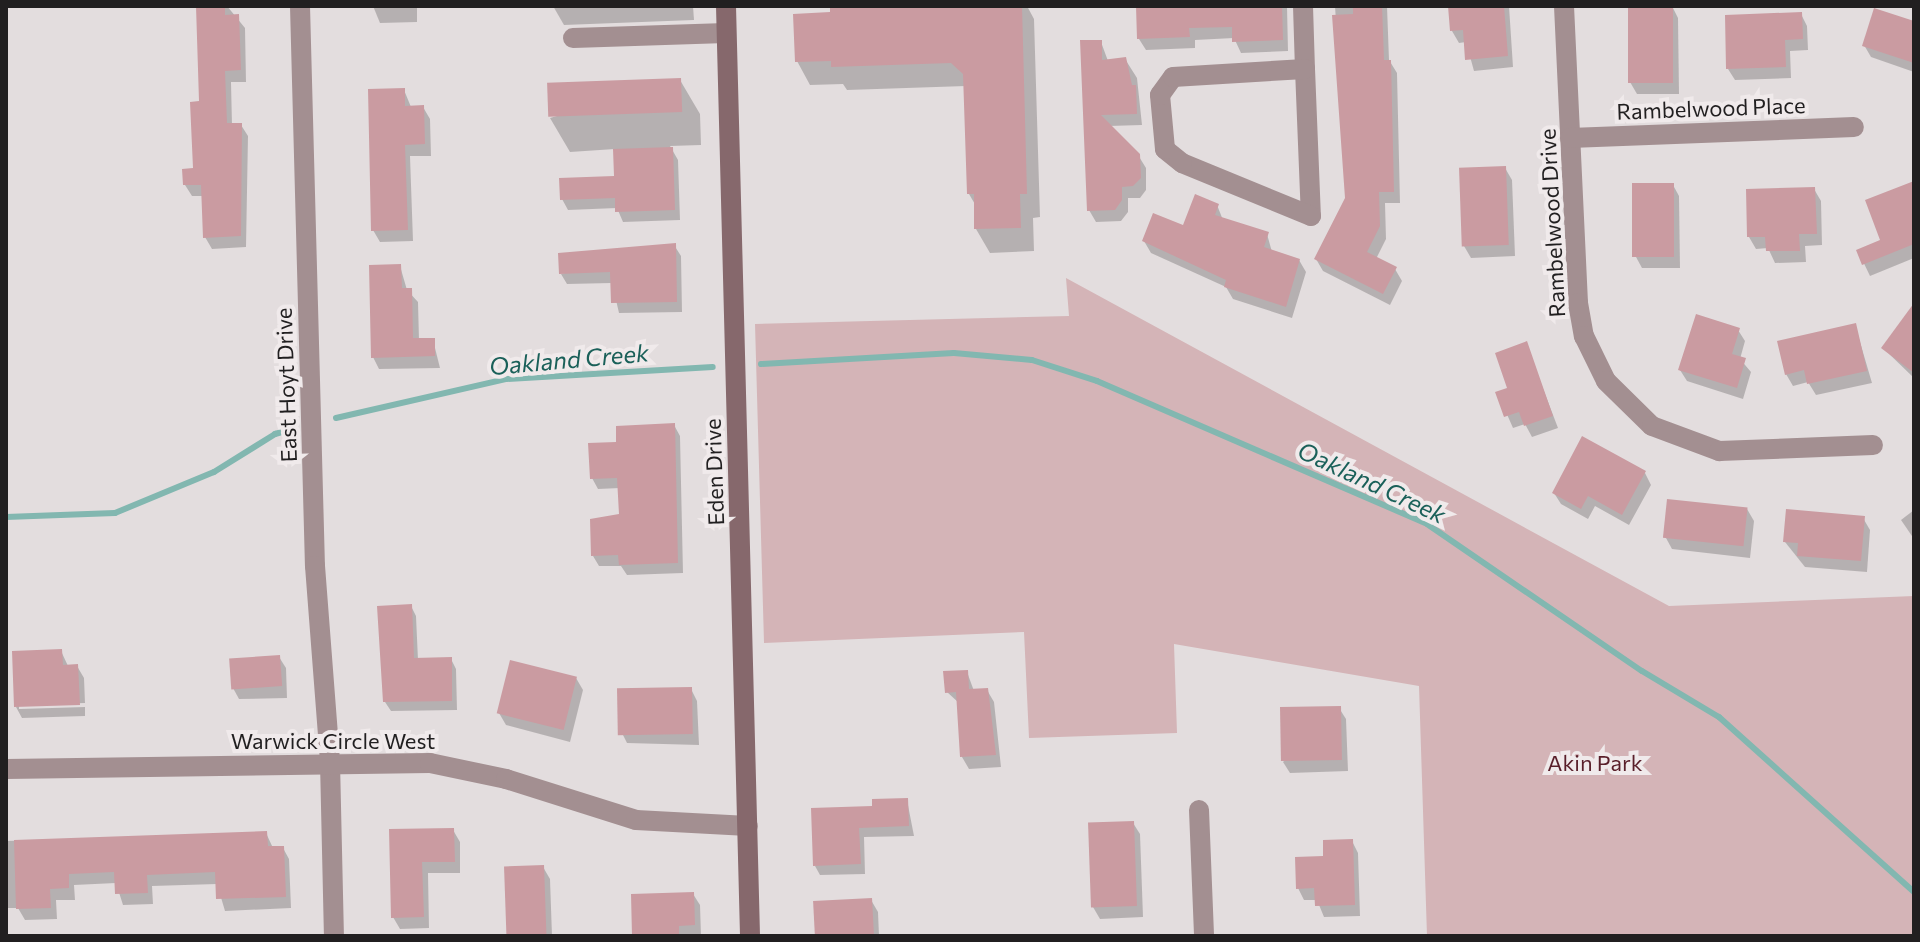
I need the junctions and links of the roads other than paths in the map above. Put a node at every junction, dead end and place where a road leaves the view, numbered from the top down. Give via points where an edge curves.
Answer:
1 (300, 6) edge
2 (726, 6) edge
3 (1303, 6) edge
4 (1564, 6) edge
5 (726, 33) junction
6 (573, 38) dead end
7 (1305, 69) junction
8 (1854, 127) dead end
9 (1570, 138) junction
10 (1873, 445) dead end
11 (330, 762) junction
12 (6, 769) edge
13 (1199, 810) dead end
14 (748, 826) junction
15 (334, 936) edge
16 (750, 936) edge
17 (1204, 936) edge

1 - 11 street, East Hoyt Drive via 315,566
2 - 5 street, Eden Drive
3 - 7 street
4 - 9 street, Rambelwood Drive
5 - 6 street
5 - 14 street, Eden Drive
7 - 7 street via 1173,77 1160,95 1165,149 1182,163 1311,216
8 - 9 street, Rambelwood Place
9 - 10 street, Rambelwood Drive via 1580,319 1597,367 1627,406 1666,434 1719,451
11 - 12 street, Warwick Circle West
11 - 14 street, Warwick Circle West via 430,763 506,779 636,820
11 - 15 street, East Hoyt Drive
13 - 17 street
14 - 16 street, Eden Drive

